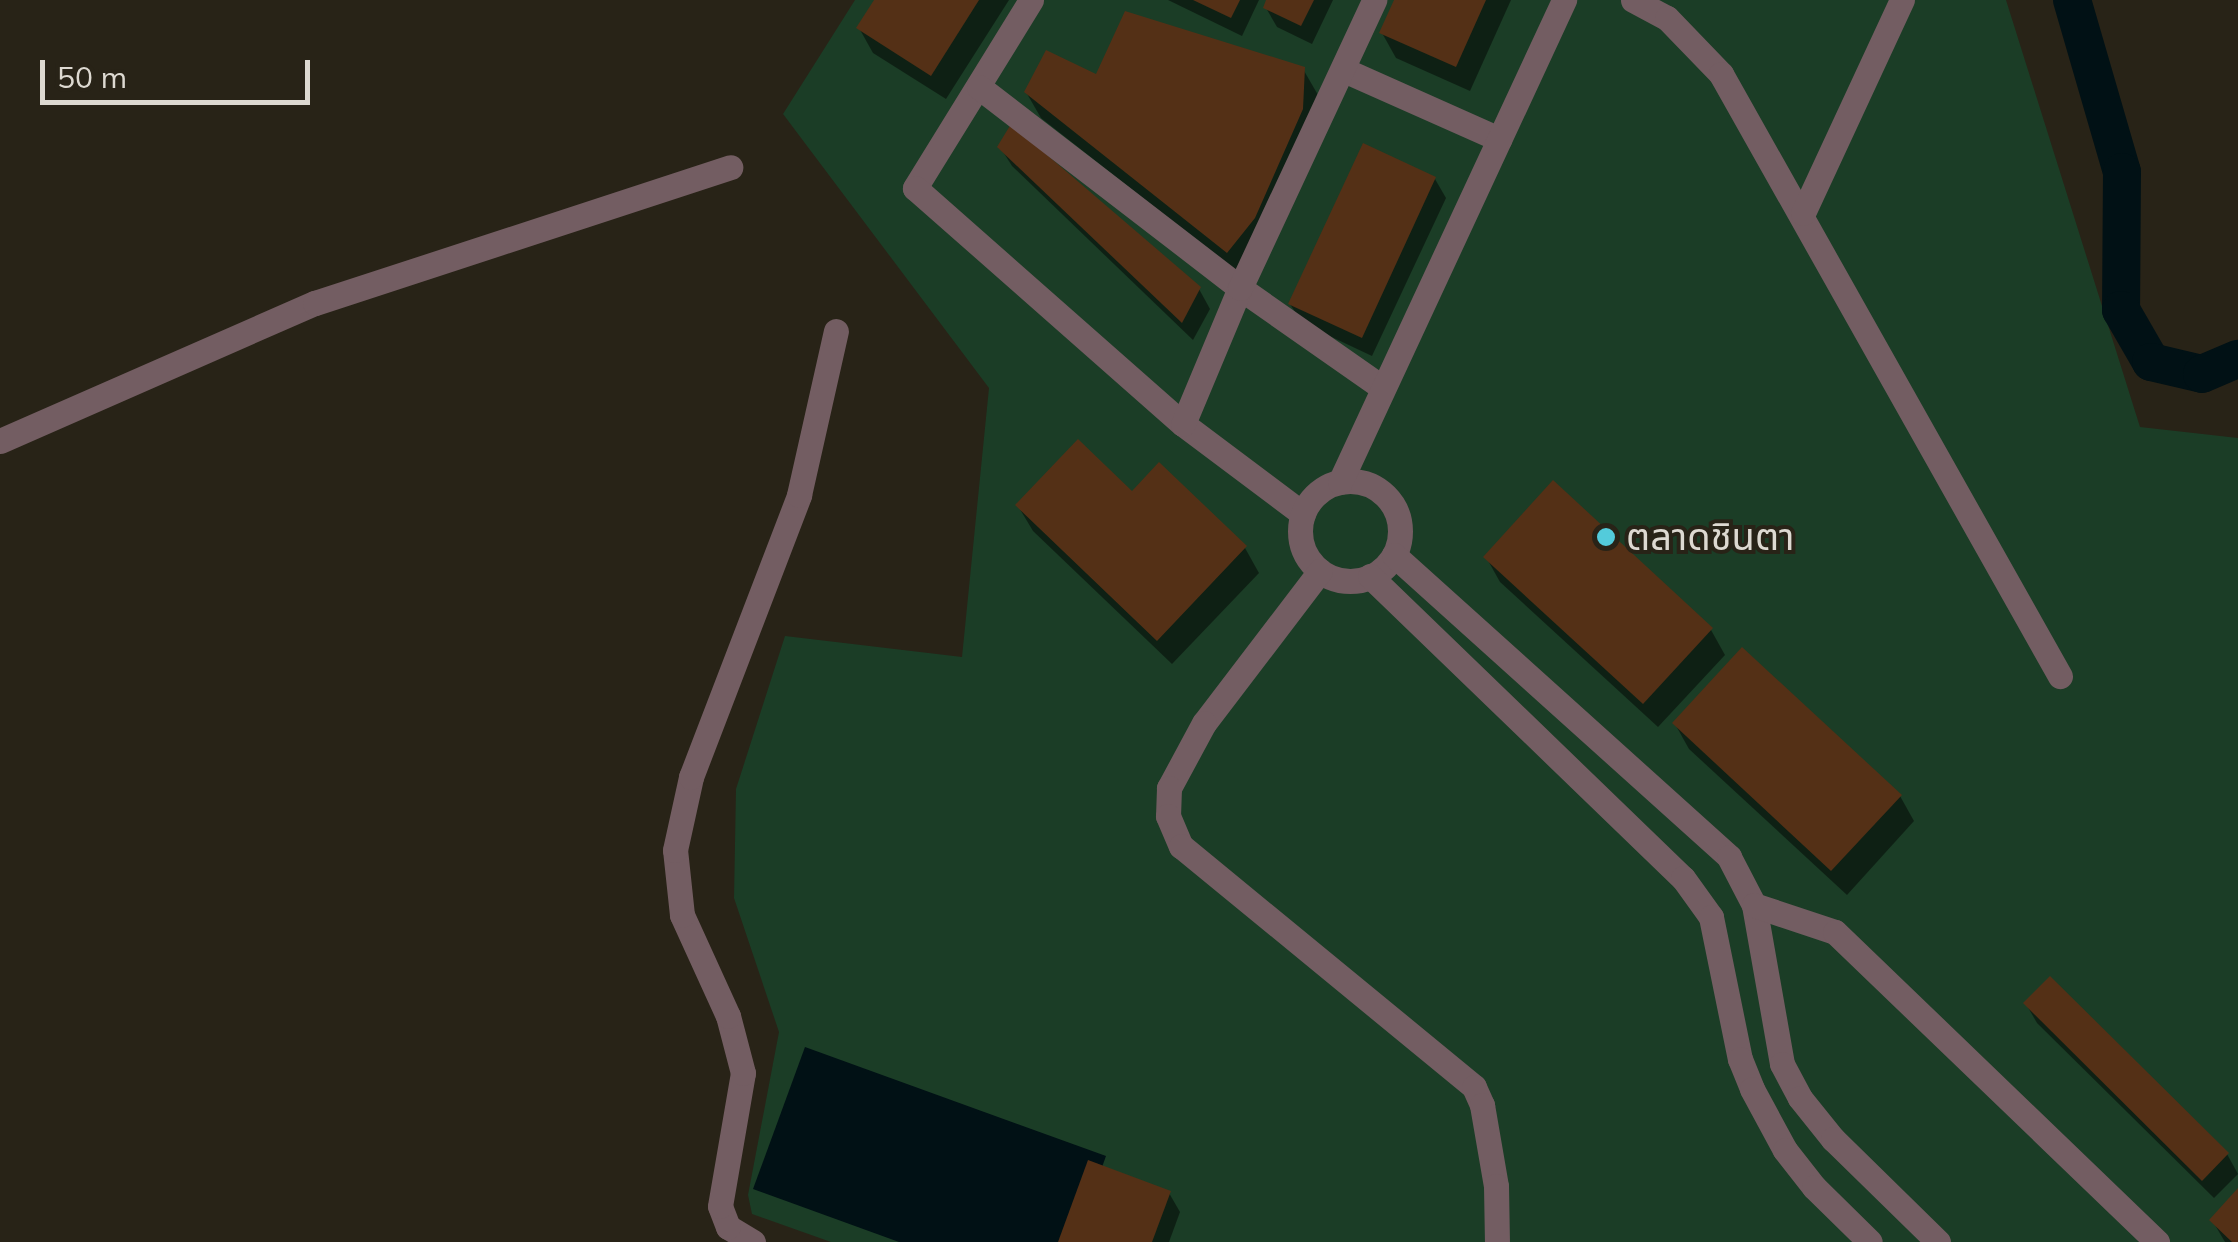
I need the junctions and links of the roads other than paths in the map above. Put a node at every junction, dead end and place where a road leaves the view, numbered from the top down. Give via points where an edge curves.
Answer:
1 (1031, 0) edge
2 (1374, 0) edge
3 (1564, 0) edge
4 (1632, 0) edge
5 (1902, 0) edge
6 (1344, 70) junction
7 (979, 87) junction
8 (1500, 139) junction
9 (730, 167) dead end
10 (1804, 213) junction
11 (1240, 288) junction
12 (836, 331) dead end
13 (1383, 388) junction
14 (1183, 424) junction
15 (0, 441) edge
16 (1340, 482) junction
17 (1303, 514) junction
18 (1394, 555) junction
19 (1320, 572) junction
20 (1370, 576) junction
21 (2060, 676) dead end
22 (1754, 905) junction
23 (1777, 1033) junction
24 (1736, 1040) junction
25 (753, 1242) edge
26 (1498, 1242) edge
27 (1870, 1242) edge
28 (1938, 1242) edge
29 (2157, 1242) edge

1 - 7 street
2 - 6 street
3 - 8 street
4 - 10 street via 1667,18 1722,74
5 - 10 street
6 - 8 street
6 - 11 street
7 - 11 street
7 - 14 street via 915,188
8 - 13 street
9 - 15 street via 315,302
10 - 21 street
11 - 13 street
11 - 14 street
12 - 25 street via 800,495 691,777 675,850 682,916 728,1016 742,1073 720,1206 728,1226
13 - 16 street
14 - 17 street
16 - 17 street via 1324,488
16 - 18 street via 1385,495 1399,524
17 - 19 street via 1302,546
18 - 20 street
18 - 22 street via 1729,857
19 - 20 street via 1344,581
19 - 26 street via 1204,723 1169,788 1168,816 1180,846 1474,1087 1496,1186
20 - 24 street via 1683,878 1711,917
22 - 23 street
22 - 29 street via 1835,932
23 - 24 street
23 - 28 street via 1782,1064 1800,1098
24 - 27 street via 1752,1089 1785,1150

